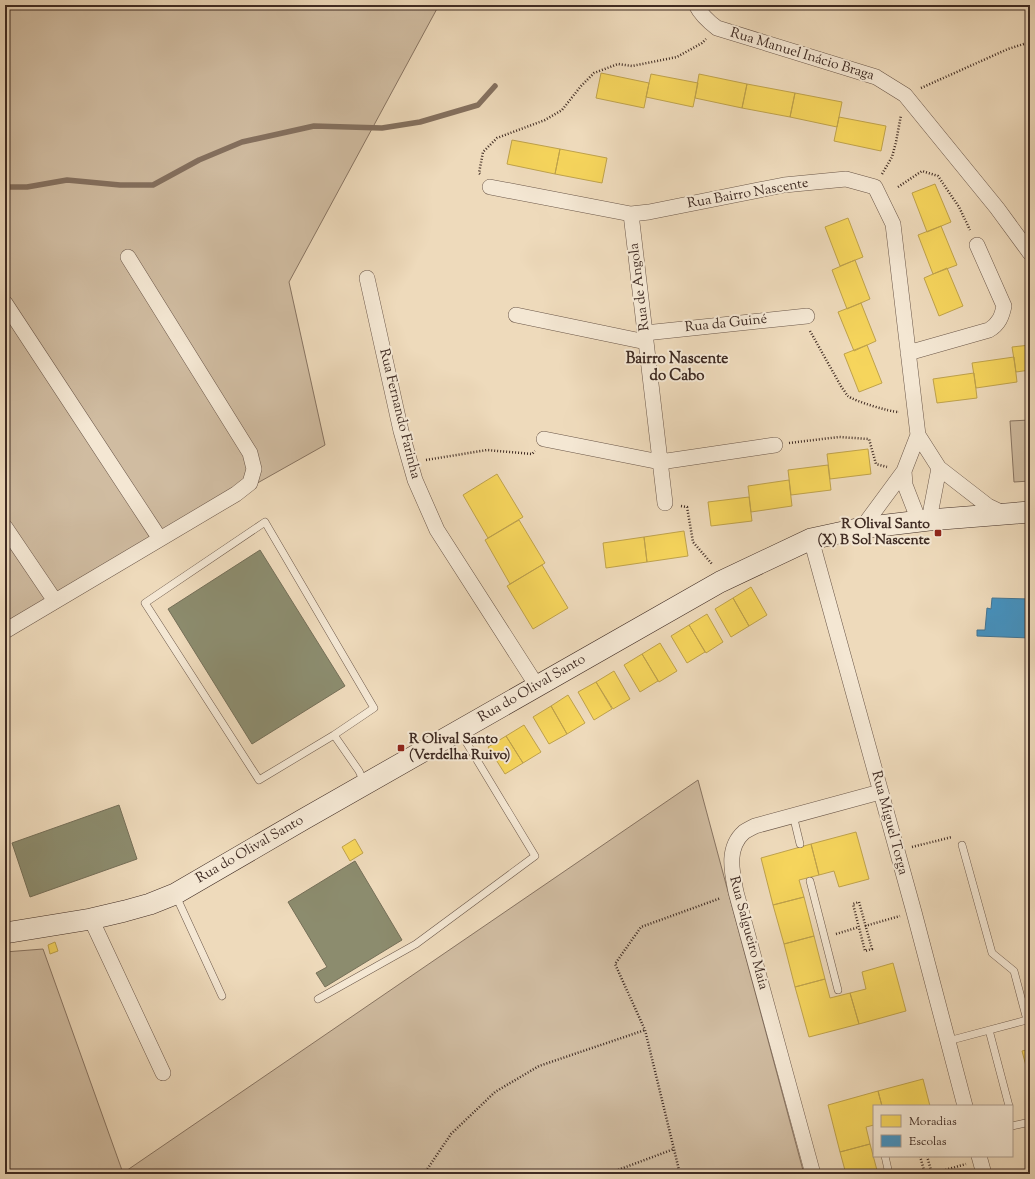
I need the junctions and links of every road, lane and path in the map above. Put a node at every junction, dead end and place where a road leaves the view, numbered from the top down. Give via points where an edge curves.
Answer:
1 (696, 5) edge
2 (718, 28) junction
3 (1030, 42) edge
4 (905, 95) junction
5 (490, 187) joint
6 (875, 187) junction
7 (898, 187) dead end
8 (631, 214) junction
9 (977, 245) joint
10 (1030, 253) edge
11 (128, 257) dead end
12 (368, 278) dead end
13 (5, 303) edge
14 (516, 315) dead end
15 (807, 316) joint
16 (646, 338) junction
17 (908, 353) junction
18 (916, 413) junction
19 (918, 435) junction
20 (544, 439) joint
21 (775, 445) joint
22 (660, 462) junction
23 (410, 463) junction
24 (939, 468) junction
25 (904, 471) junction
26 (665, 503) joint
27 (1030, 512) edge
28 (1005, 514) junction
29 (924, 520) junction
30 (5, 527) edge
31 (862, 528) junction
32 (160, 539) junction
33 (811, 539) junction
34 (726, 579) junction
35 (55, 601) junction
36 (5, 631) edge
37 (537, 686) junction
38 (459, 730) junction
39 (334, 735) junction
40 (365, 784) junction
41 (880, 792) junction
42 (793, 815) junction
43 (800, 844) dead end
44 (962, 845) joint
45 (896, 852) junction
46 (810, 881) dead end
47 (736, 892) junction
48 (175, 894) junction
49 (91, 919) junction
50 (882, 921) dead end
51 (865, 926) junction
52 (859, 927) junction
53 (847, 930) dead end
54 (5, 933) edge
55 (838, 990) dead end
56 (222, 996) dead end
57 (318, 999) dead end
58 (645, 1030) junction
59 (988, 1030) junction
60 (948, 1041) junction
61 (163, 1073) dead end
62 (965, 1105) edge
63 (1009, 1105) edge
64 (1030, 1122) edge
65 (1013, 1126) edge
66 (674, 1149) junction
67 (884, 1157) edge
68 (920, 1157) edge
69 (927, 1157) edge
70 (979, 1157) edge
71 (949, 1169) dead end
72 (424, 1174) edge
73 (607, 1174) edge
74 (680, 1174) edge
75 (813, 1174) edge
76 (889, 1174) edge
77 (925, 1174) edge
78 (932, 1174) edge
79 (984, 1174) edge

1 - 2 street, Rua Manuel Inácio Braga via 704,17
2 - 4 street, Rua Manuel Inácio Braga via 876,77
2 - 5 path via 702,42 676,57 632,66 618,64 594,73 562,110 545,120 497,138 483,152 479,173
3 - 4 path via 1008,49
4 - 6 path via 892,157
4 - 10 street, Rua Manuel Inácio Braga via 997,208
5 - 8 street, Rua Bairro Nascente
6 - 8 street, Rua Bairro Nascente via 846,179 784,184
6 - 17 street via 893,224
7 - 9 path via 922,171 938,176 959,207
8 - 16 street, Rua de Angola
9 - 17 street via 1004,306 999,321 989,330
11 - 32 street via 250,453 254,469 250,483 236,494
12 - 23 street, Rua Fernando Farinha
13 - 32 street
14 - 16 street, Rua da Guiné
15 - 16 street, Rua da Guiné
15 - 18 path via 808,327 848,396 893,412
16 - 22 street, Rua de Angola
17 - 18 street
18 - 19 street
19 - 24 street
19 - 25 street
20 - 22 street
20 - 23 path via 532,454 487,450
21 - 22 street
21 - 25 path via 839,437 869,439 876,464
22 - 26 street, Rua de Angola
23 - 37 street, Rua Fernando Farinha via 414,480 437,530
24 - 28 street via 988,506
24 - 29 street
25 - 29 street via 905,485
25 - 31 street
26 - 34 path via 687,507 693,542
27 - 28 street, Rua do Olival Santo
28 - 29 street, Rua do Olival Santo
29 - 31 street, Rua do Olival Santo
30 - 35 street
31 - 33 street, Rua do Olival Santo
32 - 35 street
33 - 34 street, Rua do Olival Santo
33 - 41 street, Rua Miguel Torga
34 - 37 street, Rua do Olival Santo
35 - 36 street
37 - 38 street, Rua do Olival Santo
38 - 40 street, Rua do Olival Santo
38 - 57 lane via 536,856 416,944
39 - 39 lane via 374,708 265,522 145,603 259,780
39 - 40 lane
40 - 48 street, Rua do Olival Santo
41 - 42 street, Rua Salgueiro Maia
41 - 45 street, Rua Miguel Torga
42 - 43 lane
42 - 47 street, Rua Salgueiro Maia via 755,826 744,832 736,842 732,854 732,868
44 - 45 path via 952,837
44 - 59 lane via 992,953 1014,971 1027,1020
45 - 60 street, Rua Miguel Torga
46 - 55 lane
47 - 58 path via 641,927 615,964
47 - 75 street, Rua Salgueiro Maia
48 - 49 street, Rua do Olival Santo via 150,904
48 - 56 lane
49 - 54 street, Rua do Olival Santo
49 - 61 street
50 - 51 path
51 - 52 path via 859,902 853,904
51 - 52 path via 872,949 865,951
52 - 53 path
58 - 66 path
58 - 72 path via 539,1066 495,1092 451,1134
59 - 60 lane
59 - 63 lane
60 - 62 street, Rua Miguel Torga
64 - 65 lane
66 - 73 path
66 - 74 path
67 - 76 lane
68 - 77 path
69 - 78 path
70 - 79 street
71 - 78 path

